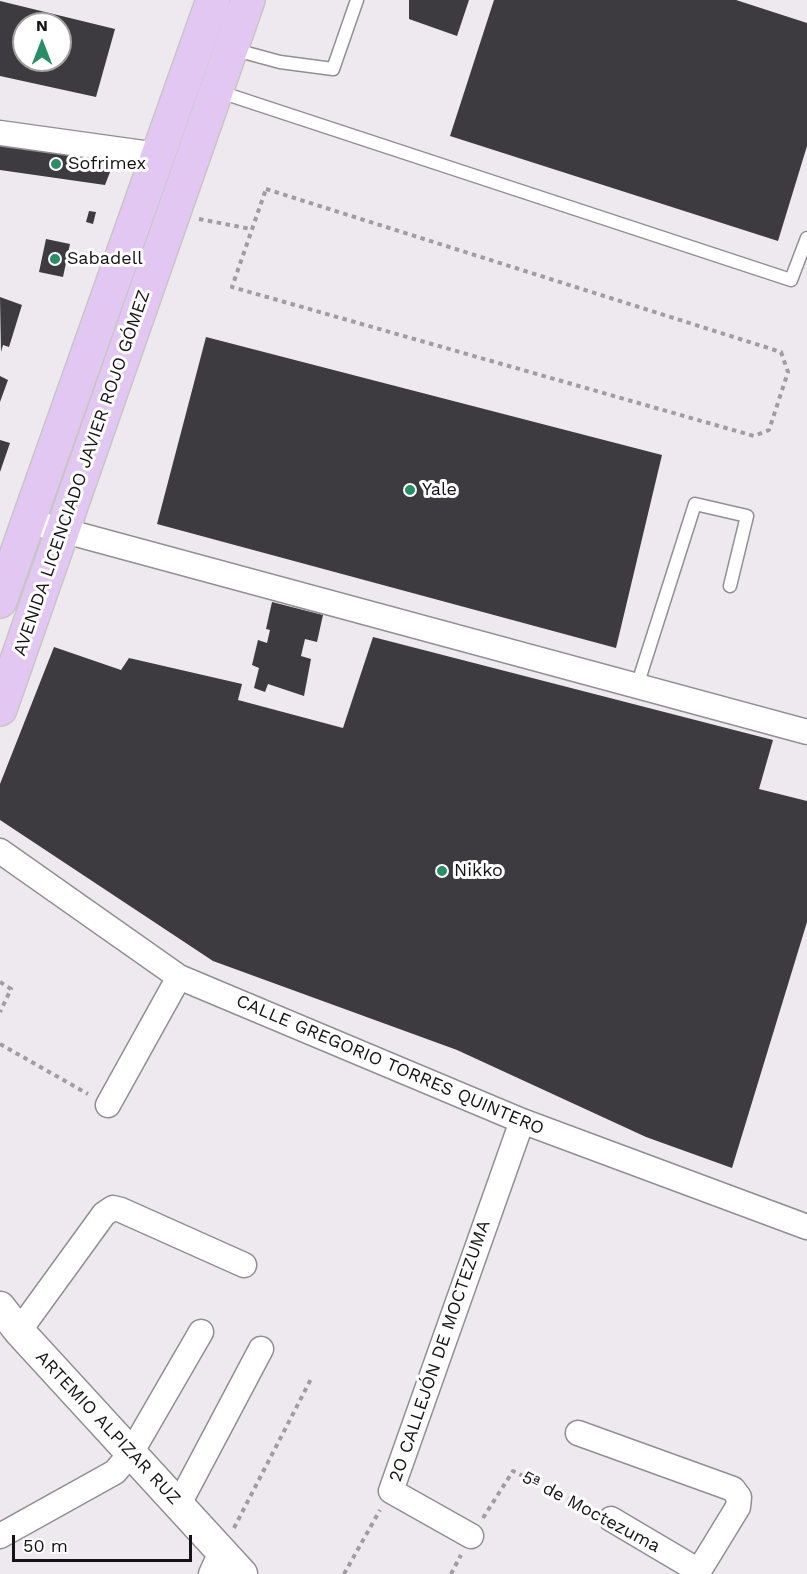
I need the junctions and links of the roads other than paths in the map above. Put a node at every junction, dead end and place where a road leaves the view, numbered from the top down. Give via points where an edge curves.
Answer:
1 (213, 0) edge
2 (248, 0) edge
3 (357, 0) edge
4 (231, 48) junction
5 (216, 90) junction
6 (0, 133) edge
7 (158, 156) junction
8 (156, 211) junction
9 (807, 238) edge
10 (28, 521) junction
11 (61, 531) junction
12 (730, 586) dead end
13 (0, 601) edge
14 (638, 686) junction
15 (0, 709) edge
16 (807, 732) edge
17 (0, 851) edge
18 (179, 977) junction
19 (108, 1105) road end
20 (522, 1120) junction
21 (807, 1227) edge
22 (244, 1265) dead end
23 (0, 1307) edge
24 (19, 1332) junction
25 (201, 1332) dead end
26 (261, 1349) dead end
27 (578, 1433) dead end
28 (131, 1453) junction
29 (179, 1504) junction
30 (611, 1519) road end
31 (0, 1536) edge
32 (471, 1536) dead end
33 (216, 1563) edge
34 (698, 1572) edge
35 (242, 1574) edge

1 - 7 main road, AVENIDA LICENCIADO JAVIER ROJO GÓMEZ
2 - 4 main road, AVENIDA LICENCIADO JAVIER ROJO GÓMEZ
3 - 4 lane via 333,69 280,62
4 - 5 main road, AVENIDA LICENCIADO JAVIER ROJO GÓMEZ
5 - 8 main road, AVENIDA LICENCIADO JAVIER ROJO GÓMEZ
5 - 9 lane via 791,280
6 - 7 street
7 - 8 main road, AVENIDA LICENCIADO JAVIER ROJO GÓMEZ
8 - 10 main road, AVENIDA LICENCIADO JAVIER ROJO GÓMEZ
8 - 11 main road, AVENIDA LICENCIADO JAVIER ROJO GÓMEZ
10 - 11 street
10 - 13 main road, AVENIDA LICENCIADO JAVIER ROJO GÓMEZ
11 - 14 street
11 - 15 main road, AVENIDA LICENCIADO JAVIER ROJO GÓMEZ
12 - 14 lane via 747,516 695,504
14 - 16 street
17 - 18 street, CALLE GREGORIO TORRES QUINTERO
18 - 19 street
18 - 20 street, CALLE GREGORIO TORRES QUINTERO
20 - 21 street, CALLE GREGORIO TORRES QUINTERO
20 - 32 street, 2O CALLEJÓN DE MOCTEZUMA via 391,1491
22 - 24 street via 113,1208 104,1214
23 - 24 street, ARTEMIO ALPIZAR RUZ
24 - 28 street, ARTEMIO ALPIZAR RUZ
25 - 28 street
26 - 29 street
27 - 34 street via 733,1489 739,1497 738,1506
28 - 29 street, ARTEMIO ALPIZAR RUZ
28 - 31 street via 115,1472
29 - 33 street, ARTEMIO ALPIZAR RUZ
30 - 34 street, 5ª de Moctezuma
33 - 35 street, ARTEMIO ALPIZAR RUZ

